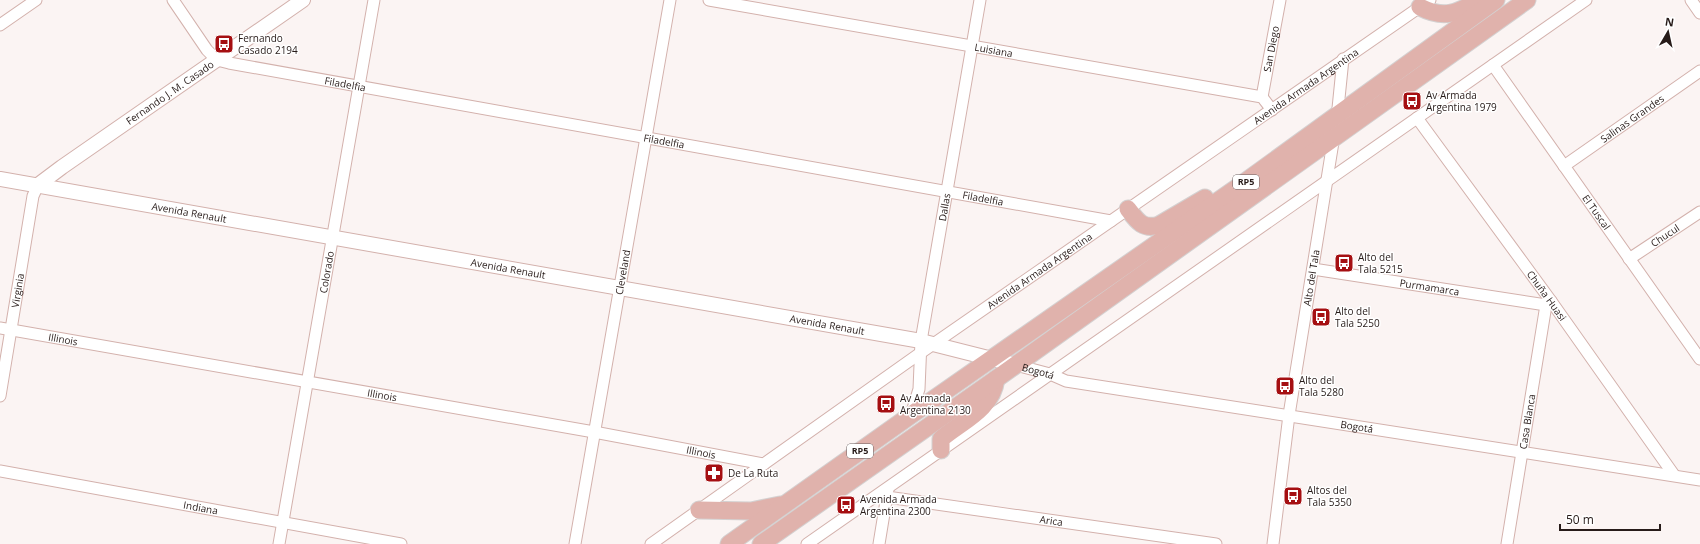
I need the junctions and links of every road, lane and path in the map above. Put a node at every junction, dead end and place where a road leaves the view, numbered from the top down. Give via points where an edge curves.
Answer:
1 (36, 0) edge
2 (173, 0) edge
3 (303, 0) edge
4 (374, 0) edge
5 (670, 0) edge
6 (709, 0) edge
7 (980, 0) edge
8 (1280, 0) edge
9 (1479, 0) edge
10 (1496, 0) edge
11 (1527, 0) edge
12 (1586, 0) edge
13 (1690, 0) edge
14 (1425, 3) edge
15 (1700, 13) edge
16 (0, 25) edge
17 (972, 46) junction
18 (1343, 58) junction
19 (217, 60) junction
20 (1493, 64) junction
21 (1700, 72) edge
22 (359, 86) junction
23 (1262, 97) junction
24 (1272, 110) junction
25 (1338, 114) junction
26 (1417, 118) junction
27 (646, 137) junction
28 (1334, 137) junction
29 (1564, 166) junction
30 (0, 179) edge
31 (1327, 180) junction
32 (38, 185) junction
33 (1238, 187) junction
34 (947, 190) junction
35 (1128, 209) junction
36 (1700, 212) edge
37 (1111, 221) junction
38 (333, 238) junction
39 (1629, 259) junction
40 (1312, 269) junction
41 (619, 288) junction
42 (1548, 303) junction
43 (5, 329) edge
44 (924, 347) junction
45 (992, 359) junction
46 (1700, 359) edge
47 (1016, 365) junction
48 (1050, 374) junction
49 (996, 379) junction
50 (308, 382) junction
51 (0, 396) edge
52 (911, 415) junction
53 (1289, 415) junction
54 (594, 432) junction
55 (940, 450) junction
56 (1522, 451) junction
57 (764, 464) junction
58 (0, 470) edge
59 (1674, 475) junction
60 (1700, 480) edge
61 (888, 492) junction
62 (788, 503) junction
63 (699, 510) junction
64 (283, 522) junction
65 (280, 544) edge
66 (401, 544) edge
67 (575, 544) edge
68 (651, 544) edge
69 (729, 544) edge
70 (761, 544) edge
71 (807, 544) edge
72 (879, 544) edge
73 (1216, 544) edge
74 (1273, 544) edge
75 (1507, 544) edge

1 - 16 street
2 - 19 street via 207,50
3 - 19 street, Fernando J. M. Casado
4 - 22 street, Colorado
5 - 27 street, Cleveland
6 - 17 street, Luisiana
7 - 17 street, Dallas
8 - 23 street, San Diego
9 - 14 main road via 1453,13 1441,15 1432,13
10 - 25 main road, RP5
11 - 28 main road, RP5
12 - 20 street
13 - 15 street
14 - 18 street, Avenida Armada Argentina
17 - 23 street, Luisiana
17 - 34 street, Dallas
18 - 24 street, Avenida Armada Argentina
18 - 25 street, Alto del Tala
19 - 22 street, Filadelfia
19 - 32 street, Fernando J. M. Casado
20 - 26 street
20 - 29 street, El Tuscal
21 - 29 street, Salinas Grandes
22 - 27 street, Filadelfia
22 - 38 street, Colorado
23 - 24 street
24 - 35 street, Avenida Armada Argentina
25 - 28 street, Alto del Tala
25 - 33 main road, RP5
26 - 31 street
26 - 42 street, Chuña Huasi
27 - 34 street, Filadelfia
27 - 41 street, Cleveland
28 - 31 street, Alto del Tala
28 - 47 main road, RP5
29 - 39 street, El Tuscal
30 - 32 street, Avenida Renault
31 - 40 street, Alto del Tala
31 - 48 street
32 - 38 street, Avenida Renault
32 - 43 street, Virginia
33 - 35 main road via 1220,189 1159,226 1139,223
33 - 45 main road, RP5
34 - 37 street, Filadelfia
34 - 44 street, Dallas
35 - 37 street, Avenida Armada Argentina
36 - 39 street, Chucul
37 - 44 street, Avenida Armada Argentina
38 - 41 street, Avenida Renault
38 - 50 street, Colorado
39 - 46 street, El Tuscal
40 - 42 street, Purmamarca
40 - 53 street, Alto del Tala
41 - 44 street, Avenida Renault
41 - 54 street, Cleveland
42 - 56 street, Casa Blanca
42 - 59 street, Chuña Huasi
43 - 50 street, Illinois
43 - 51 street, Virginia
44 - 45 street, Avenida Renault
44 - 52 street, Dallas via 919,389
44 - 57 street, Avenida Armada Argentina
45 - 47 street, Avenida Renault
45 - 52 main road, RP5
47 - 48 street, Bogotá
47 - 49 main road, RP5
48 - 53 street, Bogotá via 1066,381
48 - 55 street
49 - 55 main road via 992,396 982,408 941,439
49 - 70 main road, RP5
50 - 54 street, Illinois
50 - 64 street, Colorado
52 - 62 main road, RP5
53 - 56 street, Bogotá
53 - 74 street, Alto del Tala
54 - 57 street, Illinois
54 - 67 street, Cleveland
55 - 61 street
56 - 59 street, Bogotá
56 - 75 street, Casa Blanca
57 - 63 street, Avenida Armada Argentina
58 - 64 street, Indiana
59 - 60 street, Bogotá
61 - 71 street
61 - 72 street
61 - 73 street, Arica
62 - 63 main road via 750,511
62 - 69 main road, RP5
63 - 68 street, Avenida Armada Argentina
64 - 65 street, Colorado
64 - 66 street, Indiana

